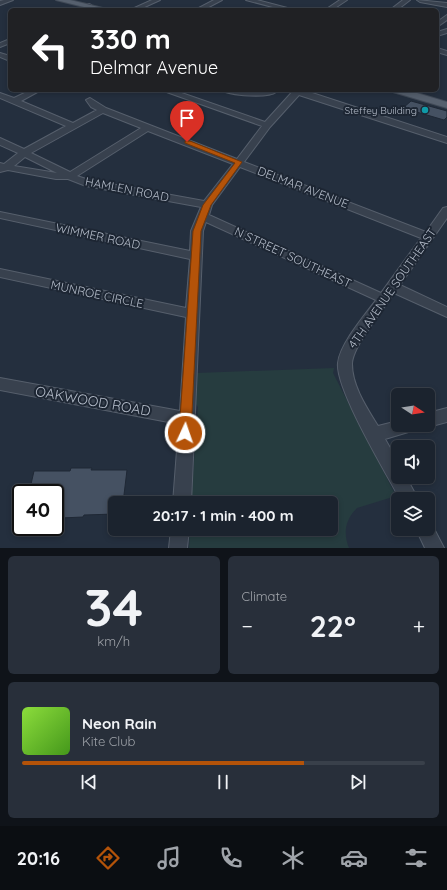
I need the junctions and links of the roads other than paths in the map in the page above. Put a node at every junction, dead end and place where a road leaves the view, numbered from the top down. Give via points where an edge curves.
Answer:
1 (10, 0) edge
2 (60, 0) edge
3 (99, 0) edge
4 (157, 0) edge
5 (219, 0) edge
6 (249, 0) edge
7 (282, 0) edge
8 (344, 0) edge
9 (407, 0) edge
10 (420, 0) edge
11 (0, 3) edge
12 (272, 5) junction
13 (447, 5) edge
14 (89, 6) junction
15 (84, 8) edge
16 (98, 8) edge
17 (138, 8) edge
18 (202, 8) edge
19 (267, 8) edge
20 (284, 8) edge
21 (331, 8) edge
22 (396, 8) edge
23 (447, 17) edge
24 (439, 23) edge
25 (33, 92) edge
26 (171, 92) edge
27 (243, 92) edge
28 (403, 92) edge
29 (284, 93) edge
30 (0, 95) edge
31 (90, 100) dead end
32 (14, 101) junction
33 (447, 105) edge
34 (104, 110) junction
35 (267, 125) junction
36 (73, 126) junction
37 (148, 127) junction
38 (447, 140) edge
39 (0, 141) edge
40 (24, 153) junction
41 (239, 162) junction
42 (2, 168) edge
43 (70, 176) junction
44 (204, 210) junction
45 (0, 215) edge
46 (444, 218) edge
47 (428, 237) junction
48 (195, 256) junction
49 (0, 273) edge
50 (392, 287) junction
51 (384, 299) junction
52 (447, 312) edge
53 (193, 314) junction
54 (0, 384) edge
55 (447, 415) edge
56 (435, 418) edge
57 (186, 419) junction
58 (391, 430) edge
59 (375, 434) junction
60 (405, 492) edge
61 (182, 496) edge
62 (179, 536) edge
63 (429, 536) edge
64 (178, 548) edge
65 (435, 548) edge

1 - 11 street
2 - 14 main road
3 - 14 main road
4 - 17 street
5 - 18 street
6 - 12 street
7 - 12 street
8 - 21 street
9 - 22 street
10 - 13 street
12 - 19 street
12 - 20 street
14 - 15 street
14 - 16 main road
23 - 24 street
25 - 32 street
26 - 35 street
27 - 29 street
28 - 33 main road
29 - 35 street
29 - 38 street
30 - 32 street
31 - 34 street, DELMAR AVENUE
32 - 36 street
34 - 36 street
34 - 37 street, DELMAR AVENUE
35 - 41 street
36 - 40 street
37 - 41 street, DELMAR AVENUE
37 - 43 street
39 - 40 street
40 - 42 street
40 - 43 street
41 - 44 street
41 - 47 street, DELMAR AVENUE
42 - 43 street, HAMLEN ROAD
43 - 44 street, HAMLEN ROAD
44 - 48 street via 197,231
44 - 51 street, N STREET SOUTHEAST
45 - 48 street, WIMMER ROAD
46 - 47 street, 4TH AVENUE SOUTHEAST
47 - 50 street, 4TH AVENUE SOUTHEAST
48 - 53 street
49 - 53 street, MUNROE CIRCLE
50 - 51 street, 4TH AVENUE SOUTHEAST
50 - 52 street
51 - 59 street, 4TH AVENUE SOUTHEAST via 354,342 345,363 345,374 354,397
53 - 57 street
54 - 57 street, OAKWOOD ROAD
55 - 56 street
57 - 61 street
58 - 59 street
59 - 60 street, 4TH AVENUE SOUTHEAST
62 - 64 street
63 - 65 street

